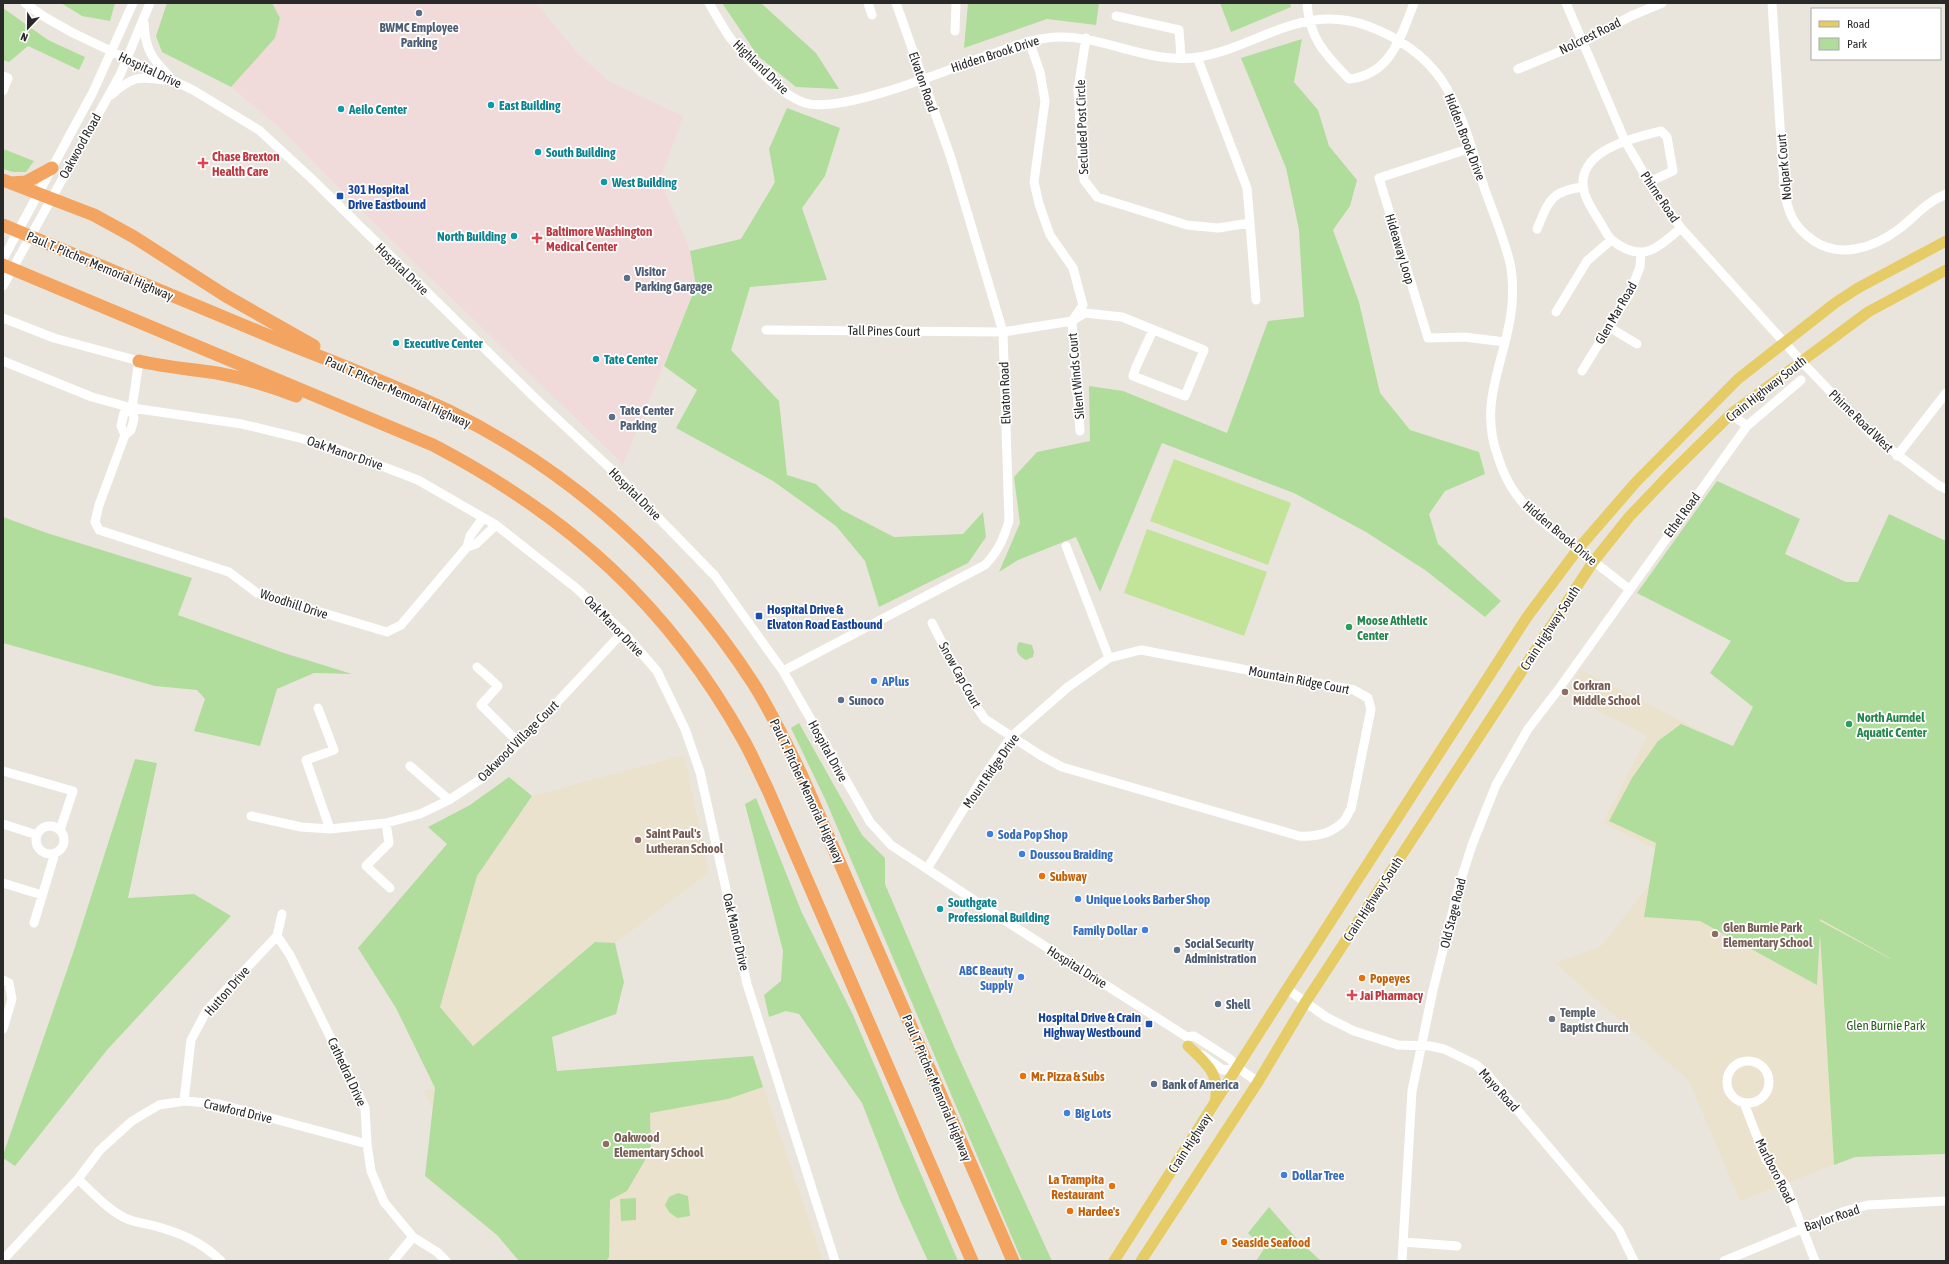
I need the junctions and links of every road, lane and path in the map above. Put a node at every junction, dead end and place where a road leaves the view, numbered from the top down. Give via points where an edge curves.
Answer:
1 (25, 3) edge
2 (134, 3) edge
3 (150, 3) edge
4 (709, 3) edge
5 (868, 3) edge
6 (896, 3) edge
7 (956, 3) edge
8 (1307, 3) edge
9 (1414, 3) edge
10 (1566, 3) edge
11 (1662, 3) edge
12 (1772, 3) edge
13 (872, 15) dead end
14 (1116, 16) dead end
15 (144, 19) junction
16 (1308, 20) junction
17 (955, 31) dead end
18 (1086, 38) junction
19 (1399, 40) junction
20 (1029, 41) junction
21 (1583, 42) junction
22 (112, 53) junction
23 (1181, 57) junction
24 (1197, 57) junction
25 (126, 60) junction
26 (1518, 68) dead end
27 (3, 76) edge
28 (922, 79) junction
29 (174, 81) junction
30 (3, 91) edge
31 (107, 98) junction
32 (1625, 141) junction
33 (1471, 148) junction
34 (52, 168) junction
35 (7, 182) edge
36 (1649, 182) junction
37 (1583, 187) junction
38 (38, 194) junction
39 (1946, 194) edge
40 (51, 199) junction
41 (1250, 223) junction
42 (3, 225) edge
43 (1681, 228) junction
44 (1537, 229) dead end
45 (1611, 240) junction
46 (1946, 241) edge
47 (1641, 252) junction
48 (3, 259) edge
49 (3, 265) edge
50 (1946, 270) edge
51 (3, 286) edge
52 (1256, 300) dead end
53 (1556, 312) dead end
54 (3, 318) edge
55 (1072, 321) junction
56 (1609, 327) junction
57 (766, 330) dead end
58 (1153, 330) junction
59 (1003, 332) junction
60 (1505, 342) junction
61 (1785, 343) junction
62 (1637, 344) dead end
63 (3, 361) edge
64 (139, 361) junction
65 (1801, 361) junction
66 (1582, 371) dead end
67 (1801, 380) dead end
68 (1946, 394) edge
69 (414, 396) junction
70 (132, 408) junction
71 (1732, 414) junction
72 (1747, 426) junction
73 (1080, 431) dead end
74 (1898, 456) junction
75 (1946, 489) edge
76 (518, 494) junction
77 (484, 518) junction
78 (496, 525) junction
79 (1066, 546) dead end
80 (467, 547) junction
81 (1578, 549) junction
82 (1593, 562) junction
83 (1630, 589) junction
84 (1618, 605) joint
85 (932, 623) dead end
86 (623, 632) junction
87 (1109, 658) junction
88 (477, 667) dead end
89 (783, 671) junction
90 (318, 708) dead end
91 (1011, 737) junction
92 (519, 743) junction
93 (410, 766) dead end
94 (3, 771) edge
95 (449, 800) junction
96 (251, 816) dead end
97 (386, 823) junction
98 (3, 824) edge
99 (60, 830) junction
100 (330, 830) junction
101 (37, 835) junction
102 (55, 853) junction
103 (927, 869) junction
104 (3, 883) edge
105 (390, 888) dead end
106 (42, 895) junction
107 (282, 914) dead end
108 (34, 923) dead end
109 (278, 936) junction
110 (3, 980) edge
111 (1287, 989) junction
112 (1305, 1003) junction
113 (1265, 1025) joint
114 (3, 1029) edge
115 (1187, 1042) junction
116 (1421, 1045) junction
117 (1238, 1068) junction
118 (1258, 1082) junction
119 (184, 1101) junction
120 (1744, 1103) junction
121 (1214, 1105) junction
122 (367, 1144) junction
123 (78, 1178) junction
124 (1946, 1201) edge
125 (1801, 1228) junction
126 (414, 1236) junction
127 (1403, 1242) junction
128 (1456, 1246) dead end
129 (3, 1260) edge
130 (221, 1261) edge
131 (393, 1261) edge
132 (446, 1261) edge
133 (835, 1261) edge
134 (972, 1261) edge
135 (1013, 1261) edge
136 (1114, 1261) edge
137 (1140, 1261) edge
138 (1402, 1261) edge
139 (1634, 1261) edge
140 (1724, 1261) edge
141 (1815, 1261) edge

1 - 22 street, Hospital Drive via 49,20
2 - 22 street, Oakwood Road
3 - 15 street, Oakwood Road
4 - 28 street, Highland Drive via 730,38 754,64 786,94 805,103 823,106 845,103
5 - 13 street
6 - 28 street, Elvaton Road
7 - 17 street
8 - 16 street
9 - 19 street
10 - 21 street, Phirne Road
11 - 21 street, Nolcrest Road
12 - 39 street, Nolpark Court via 1784,187 1786,203 1796,226 1817,243 1830,248 1858,249 1875,244 1894,232 1931,201
14 - 23 street via 1179,30
15 - 25 street, Oakwood Road
15 - 29 street via 144,34 150,54
16 - 19 street, Hidden Brook Drive via 1332,19 1366,25
16 - 19 street via 1320,46 1349,78 1361,78 1379,68
16 - 24 street, Hidden Brook Drive via 1286,25
18 - 20 street, Hidden Brook Drive via 1055,37
18 - 23 street, Hidden Brook Drive via 1146,55
18 - 41 street, Secluded Post Circle via 1078,90 1080,144 1084,180 1097,197 1187,225 1218,228
19 - 33 street, Hidden Brook Drive via 1424,59 1440,77
20 - 28 street, Hidden Brook Drive
20 - 55 street via 1040,72 1045,100 1034,182 1050,235 1072,268 1083,304
21 - 26 street, Nolcrest Road
21 - 32 street, Phirne Road
22 - 25 street, Hospital Drive
22 - 34 street, Oakwood Road
23 - 24 street, Hidden Brook Drive
24 - 41 street via 1247,188
25 - 29 street, Hospital Drive
25 - 31 street, Oakwood Road
27 - 30 street via 8,78
28 - 59 street, Elvaton Road via 951,158
29 - 31 street via 138,78 128,81
29 - 89 street, Hospital Drive via 259,130 312,179 614,472 715,576
31 - 40 street, Oakwood Road
32 - 36 street, Phirne Road
32 - 36 street via 1661,130 1667,137 1673,171
32 - 37 street via 1593,160 1586,171
33 - 60 street, Hidden Brook Drive via 1510,265 1512,305
33 - 60 street, Hideaway Loop via 1379,178 1428,338 1464,337
34 - 35 highway via 26,182
34 - 38 street, Oakwood Road
35 - 38 highway
36 - 43 street, Phirne Road
37 - 44 street via 1565,189 1555,196 1544,210
37 - 45 street via 1587,202
38 - 40 highway
38 - 48 street, Oakwood Road
40 - 51 street, Oakwood Road
40 - 69 highway via 94,215 134,236 275,325
41 - 52 street
42 - 69 highway, Paul T. Pitcher Memorial Highway
43 - 47 street via 1653,249
43 - 61 street, Phirne Road
45 - 47 street via 1622,247
45 - 53 street via 1587,261
46 - 61 main road, Crain Highway South via 1858,288
47 - 56 street, Glen Mar Road via 1637,279
49 - 76 highway via 400,430 458,458
50 - 65 main road, Crain Highway South via 1868,312
54 - 64 street via 54,338
55 - 58 street, Tall Pines Court via 1085,313 1122,317
55 - 59 street, Tall Pines Court
55 - 73 street, Silent Winds Court
56 - 62 street
56 - 66 street, Glen Mar Road
57 - 59 street, Tall Pines Court
58 - 58 street, Tall Pines Court via 1204,350 1185,396 1133,376
59 - 89 street, Elvaton Road via 1009,521 998,551 985,565 970,574
60 - 81 street, Hidden Brook Drive via 1495,377 1490,411 1496,452 1506,478 1517,496 1552,530
61 - 65 street, Phirne Road
61 - 81 main road, Crain Highway South via 1738,379 1710,406 1636,482
63 - 70 street, Oak Manor Drive via 92,397
64 - 70 street, Woodhill Drive
64 - 76 highway via 218,373 292,394 432,449
65 - 71 main road, Crain Highway South
65 - 74 street, Phirne Road West via 1874,437
67 - 72 street, Ethel Road
68 - 74 street
69 - 135 highway, Paul T. Pitcher Memorial Highway via 449,411 488,433 537,462 585,497 663,568 729,648 774,719 802,776
70 - 77 street, Oak Manor Drive via 242,424 332,447 418,480
70 - 80 street, Woodhill Drive via 124,413 121,426 125,435 96,515 95,522 99,530 229,572 257,593 387,632 401,625
71 - 72 street
71 - 82 main road, Crain Highway South via 1629,517
72 - 83 street, Ethel Road
74 - 75 street, Phirne Road West
76 - 134 highway via 569,531 602,560 672,633 698,668 745,742
77 - 78 street, Oak Manor Drive
77 - 80 street, Woodhill Drive via 470,536
78 - 80 street, Woodhill Drive via 476,544
78 - 86 street, Oak Manor Drive via 576,588
79 - 87 street
81 - 82 street, Hidden Brook Drive
81 - 111 main road, Crain Highway South via 1527,617
82 - 83 street, Hidden Brook Drive
82 - 112 main road, Crain Highway South
83 - 84 street, Ethel Road
84 - 116 street, Old Stage Road via 1528,729 1496,785 1459,886
85 - 91 street, Snow Cap Court via 971,699 985,719
86 - 92 street, Oakwood Village Court
86 - 133 street, Oak Manor Drive via 657,671 685,729 700,772 747,984
87 - 91 street, Mount Ridge Drive via 1068,687
87 - 91 street, Mountain Ridge Court via 1141,650 1354,690 1368,698 1371,709 1351,808 1343,822 1330,831 1314,837 1299,836 1062,767
88 - 92 street via 498,686 481,705
89 - 103 street, Hospital Drive via 870,822 891,845
90 - 100 street via 334,750 306,760
91 - 103 street, Mount Ridge Drive
92 - 95 street, Oakwood Village Court via 482,779
93 - 95 street
94 - 99 street via 73,792
95 - 97 street, Oakwood Village Court via 420,814
96 - 100 street, Oakwood Village Court via 301,827
97 - 100 street, Oakwood Village Court
97 - 105 street via 389,842 366,866
98 - 101 street
99 - 101 street via 50,826 44,827
99 - 102 street via 64,845
101 - 102 street via 37,846 40,850
102 - 106 street
103 - 115 street, Hospital Drive
104 - 106 street
106 - 108 street
107 - 109 street
109 - 119 street, Hutton Drive via 207,1010 191,1040
109 - 122 street, Cathedral Drive via 290,955 365,1108
110 - 114 street via 9,983 12,999
111 - 112 street, Mayo Road
111 - 113 main road, Crain Highway South
112 - 116 street, Mayo Road via 1326,1017 1371,1038 1398,1045
112 - 118 main road, Crain Highway South
113 - 117 main road, Crain Highway
115 - 117 street, Hospital Drive via 1194,1036 1230,1059
115 - 121 main road via 1213,1074 1217,1094
116 - 127 street, Old Stage Road via 1411,1105
116 - 139 street, Mayo Road via 1458,1054 1486,1073 1619,1230
117 - 118 street, Hospital Drive
117 - 121 main road, Crain Highway
118 - 137 main road, Crain Highway
119 - 122 street, Crawford Drive via 219,1104
119 - 123 street, Crawford Drive via 159,1105 132,1121 100,1150
120 - 120 street via 1731,1095 1726,1079 1734,1065 1749,1060 1763,1067 1769,1081 1767,1092 1760,1100
120 - 125 street, Marlboro Road via 1766,1160 1786,1186
121 - 136 main road, Crain Highway
122 - 126 street, Cathedral Drive via 371,1171 384,1202
123 - 129 street, Crawford Drive
123 - 130 street via 99,1200 125,1218 170,1230 192,1239
124 - 125 street, Baylor Road via 1868,1206 1845,1211
125 - 140 street, Baylor Road
125 - 141 street, Marlboro Road
126 - 131 street
126 - 132 street, Cathedral Drive
127 - 128 street
127 - 138 street, Old Stage Road

